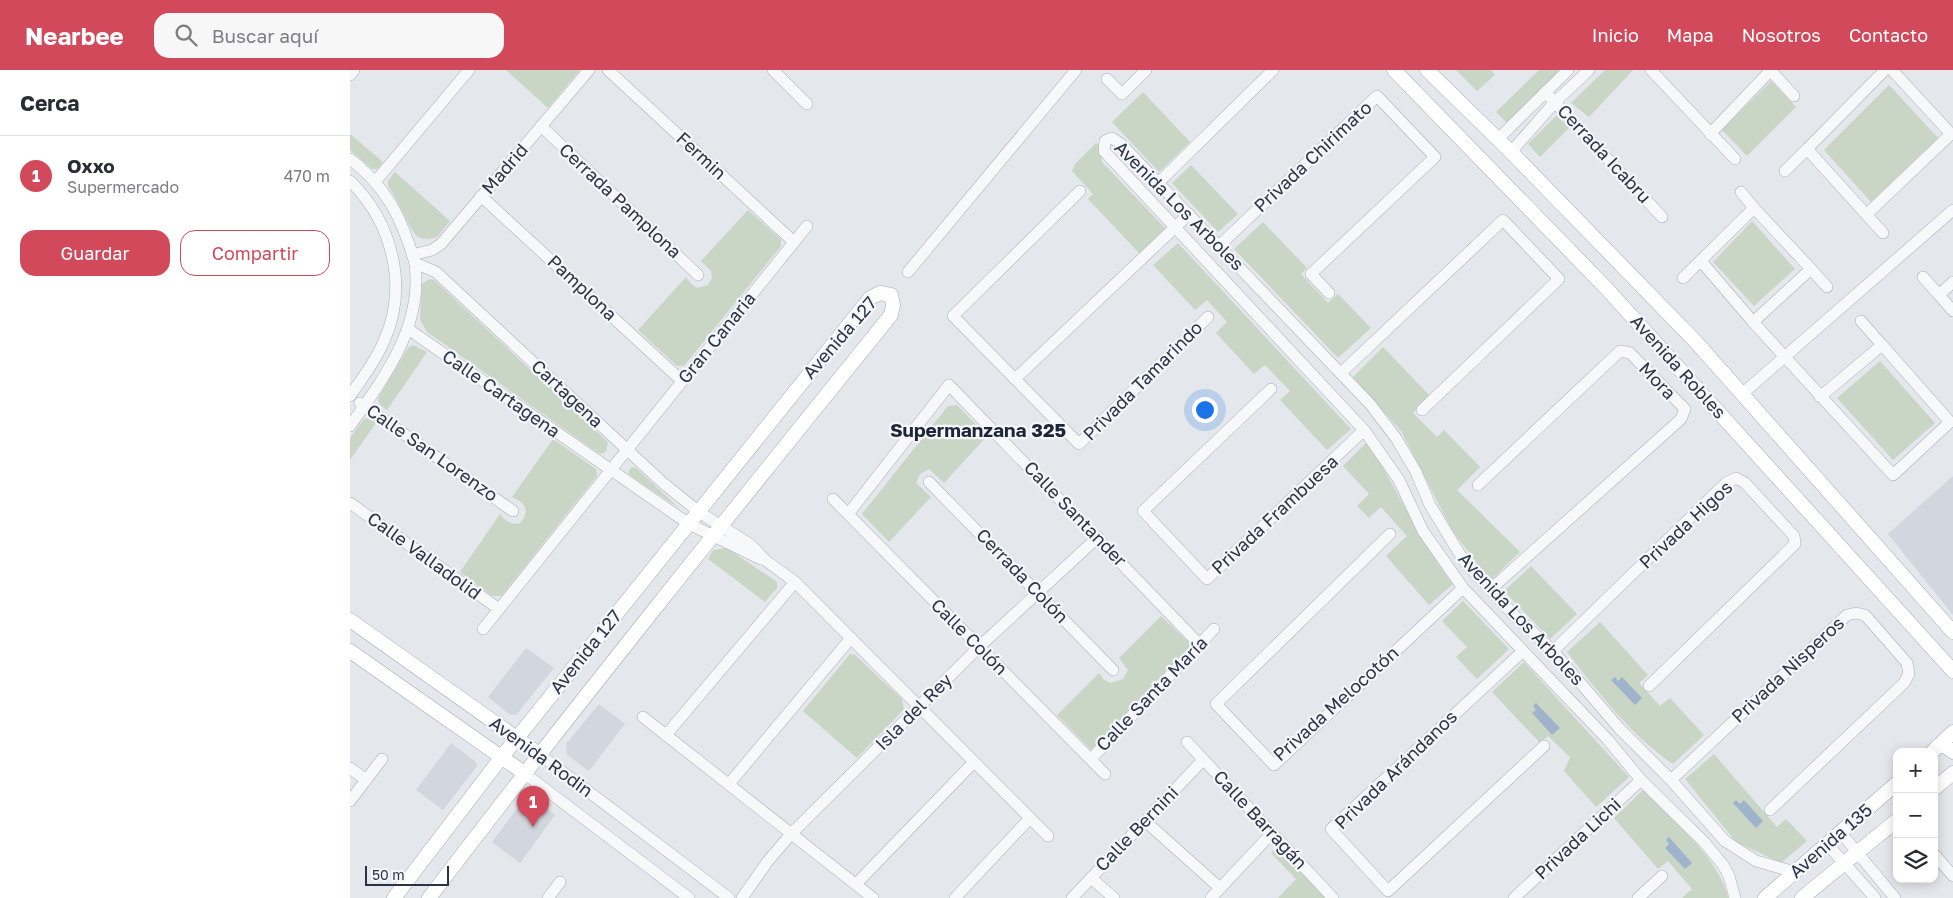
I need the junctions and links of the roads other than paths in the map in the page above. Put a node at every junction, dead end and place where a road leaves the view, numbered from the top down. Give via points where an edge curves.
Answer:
1 (354, 70) edge
2 (470, 70) edge
3 (589, 70) edge
4 (608, 70) edge
5 (773, 70) edge
6 (1076, 70) edge
7 (1146, 70) edge
8 (1273, 70) edge
9 (1394, 70) edge
10 (1427, 70) edge
11 (1568, 70) edge
12 (1589, 70) edge
13 (1651, 70) edge
14 (1770, 70) edge
15 (1885, 70) edge
16 (1892, 70) edge
17 (350, 75) edge
18 (1107, 79) dead end
19 (1545, 92) junction
20 (1794, 96) dead end
21 (1555, 102) junction
22 (807, 104) dead end
23 (541, 126) junction
24 (1710, 134) junction
25 (1952, 136) edge
26 (1498, 139) junction
27 (1807, 149) junction
28 (1511, 152) junction
29 (350, 159) edge
30 (1735, 159) dead end
31 (1785, 171) dead end
32 (350, 181) edge
33 (375, 182) junction
34 (1159, 182) junction
35 (1080, 191) dead end
36 (1741, 192) dead end
37 (482, 196) junction
38 (1754, 208) junction
39 (1953, 210) edge
40 (1189, 214) junction
41 (1866, 214) junction
42 (1662, 217) dead end
43 (807, 226) dead end
44 (1175, 228) junction
45 (1883, 233) dead end
46 (794, 242) junction
47 (1220, 245) junction
48 (414, 259) junction
49 (1701, 261) junction
50 (1811, 269) junction
51 (908, 272) dead end
52 (698, 275) dead end
53 (1923, 277) dead end
54 (1683, 278) dead end
55 (1953, 282) edge
56 (1828, 287) dead end
57 (1329, 293) dead end
58 (1939, 295) junction
59 (1953, 311) edge
60 (1208, 317) dead end
61 (1861, 321) dead end
62 (1753, 322) junction
63 (408, 329) junction
64 (1304, 337) junction
65 (1882, 345) junction
66 (1290, 350) junction
67 (1783, 357) junction
68 (1341, 373) junction
69 (1015, 379) junction
70 (682, 381) junction
71 (1270, 389) dead end
72 (1742, 394) junction
73 (350, 396) edge
74 (1820, 397) junction
75 (364, 406) junction
76 (1422, 410) dead end
77 (1951, 421) edge
78 (350, 426) edge
79 (1364, 430) junction
80 (627, 450) junction
81 (610, 470) junction
82 (1416, 472) junction
83 (1399, 480) junction
84 (929, 482) dead end
85 (1478, 485) dead end
86 (833, 499) dead end
87 (350, 503) edge
88 (513, 510) dead end
89 (699, 512) junction
90 (848, 514) junction
91 (688, 524) junction
92 (716, 531) junction
93 (1390, 534) dead end
94 (1098, 537) junction
95 (795, 582) junction
96 (1463, 588) junction
97 (1491, 589) junction
98 (1038, 592) junction
99 (499, 609) junction
100 (1512, 612) junction
101 (350, 620) edge
102 (1498, 625) junction
103 (483, 629) dead end
104 (1214, 629) dead end
105 (1953, 632) edge
106 (851, 638) junction
107 (1199, 644) junction
108 (979, 647) junction
109 (350, 651) edge
110 (1553, 651) junction
111 (1522, 652) junction
112 (1113, 670) dead end
113 (1953, 671) edge
114 (1649, 686) dead end
115 (920, 707) junction
116 (643, 717) dead end
117 (1619, 728) junction
118 (1953, 732) edge
119 (666, 736) junction
120 (517, 738) junction
121 (1608, 740) junction
122 (1187, 742) dead end
123 (1544, 746) dead end
124 (1936, 748) edge
125 (1938, 748) edge
126 (1953, 752) edge
127 (539, 754) junction
128 (501, 758) junction
129 (382, 759) dead end
130 (1091, 759) junction
131 (1203, 760) junction
132 (974, 762) junction
133 (350, 768) edge
134 (524, 773) junction
135 (1953, 773) edge
136 (1105, 774) dead end
137 (366, 780) junction
138 (1641, 780) junction
139 (1671, 780) junction
140 (729, 784) junction
141 (1938, 786) edge
142 (1893, 787) edge
143 (350, 801) edge
144 (1770, 810) dead end
145 (1030, 818) junction
146 (1145, 821) junction
147 (1893, 823) edge
148 (1272, 833) junction
149 (1841, 833) junction
150 (791, 834) junction
151 (1048, 836) dead end
152 (1726, 841) junction
153 (1828, 845) junction
154 (1713, 853) junction
155 (1858, 853) junction
156 (1938, 859) edge
157 (1844, 864) junction
158 (1794, 872) junction
159 (1662, 876) dead end
160 (1953, 876) edge
161 (1091, 878) junction
162 (560, 882) dead end
163 (856, 884) junction
164 (1220, 888) junction
165 (394, 898) edge
166 (429, 898) edge
167 (548, 898) edge
168 (689, 898) edge
169 (729, 898) edge
170 (742, 898) edge
171 (873, 898) edge
172 (955, 898) edge
173 (1072, 898) edge
174 (1114, 898) edge
175 (1211, 898) edge
176 (1334, 898) edge
177 (1514, 898) edge
178 (1638, 898) edge
179 (1735, 898) edge
180 (1765, 898) edge
181 (1802, 898) edge
182 (1875, 898) edge
183 (1895, 898) edge

1 - 17 street
2 - 33 street
3 - 23 street, Madrid
4 - 46 street, Fermin
5 - 22 street
6 - 51 street
7 - 18 street via 1122,94
8 - 34 street
9 - 113 main road, Avenida Robles via 1607,288
10 - 26 main road, Avenida Robles
11 - 19 street
12 - 21 street
13 - 24 street
14 - 20 street
14 - 24 street
15 - 27 street
16 - 25 street
19 - 21 street, Cerrada Icabru
19 - 26 street
21 - 28 street
21 - 42 street, Cerrada Icabru
23 - 37 street, Madrid
23 - 52 street, Cerrada Pamplona
24 - 30 street
25 - 41 street
26 - 28 main road, Avenida Robles
27 - 31 street
27 - 41 street
28 - 72 main road, Avenida Robles via 1696,342
29 - 33 street
32 - 73 street via 384,228 396,276 392,321 384,342
33 - 48 street via 400,220
34 - 40 street, Avenida Los Arboles
34 - 44 street, Avenida Los Arboles via 1121,144 1112,138 1105,141 1104,151
35 - 69 street, Privada Tamarindo via 953,316
36 - 38 street
37 - 48 street, Madrid via 440,244
37 - 70 street, Pamplona
38 - 49 street
38 - 50 street
39 - 67 street
40 - 44 street
40 - 47 street, Avenida Los Arboles
41 - 45 street
43 - 46 street, Gran Canaria
44 - 66 street, Avenida Los Arboles
44 - 69 street
46 - 70 street, Gran Canaria
47 - 57 street, Privada Chirimato via 1377,96 1435,157 1311,274
47 - 64 street, Avenida Los Arboles
48 - 63 street via 414,304
48 - 80 street, Cartagena via 436,272
49 - 54 street
49 - 62 street
50 - 56 street
50 - 62 street
53 - 58 street
55 - 58 street
58 - 59 street
60 - 69 street, Privada Tamarindo via 1079,444
61 - 65 street
62 - 67 street
63 - 75 street via 400,350
63 - 81 street, Calle Cartagena
64 - 66 street
64 - 68 street, Avenida Los Arboles
65 - 74 street
65 - 77 street
66 - 79 street, Avenida Los Arboles
67 - 72 street
67 - 74 street
68 - 76 street via 1503,220 1560,280
68 - 82 street, Avenida Los Arboles via 1396,438
70 - 80 street, Gran Canaria
71 - 79 street, Privada Frambuesa via 1143,511 1207,579
72 - 105 main road, Avenida Robles
73 - 75 street, Calle San Lorenzo
74 - 77 street via 1893,475
75 - 78 street
75 - 88 street, Calle San Lorenzo
79 - 83 street, Avenida Los Arboles
80 - 81 street, Gran Canaria
80 - 89 street, Cartagena
81 - 91 street
81 - 99 street
82 - 83 street
82 - 97 street, Avenida Los Arboles via 1445,532 1464,561
83 - 96 street, Avenida Los Arboles via 1423,531
84 - 98 street, Cerrada Colón
85 - 97 street, Mora via 1620,351 1630,353 1685,409 1680,419
86 - 90 street, Calle Colón
87 - 99 street, Calle Valladolid
89 - 91 main road, Avenida 127
89 - 92 street, Cartagena
89 - 92 main road, Avenida 127 via 870,298 880,293 891,295 891,315
90 - 94 street, Calle Santander via 949,385
90 - 108 street, Calle Colón
91 - 92 street
91 - 120 main road, Avenida 127
92 - 95 street
92 - 127 main road, Avenida 127
93 - 96 street, Privada Melocotón via 1216,704 1274,765
94 - 98 street, Isla del Rey
94 - 107 street, Calle Santander
95 - 106 street
95 - 119 street
96 - 102 street, Avenida Los Arboles
97 - 100 street, Avenida Los Arboles
98 - 108 street, Isla del Rey
98 - 112 street, Cerrada Colón
99 - 103 street
100 - 102 street
100 - 110 street, Avenida Los Arboles
101 - 120 main road, Avenida Rodin
102 - 111 street, Avenida Los Arboles
104 - 107 street, Calle Santa María
106 - 115 street
106 - 140 street
107 - 130 street, Calle Santa María
108 - 115 street, Isla del Rey
108 - 130 street, Calle Colón
109 - 128 main road, Avenida Rodin
110 - 114 street, Privada Higos via 1726,483 1736,478 1746,482 1794,536 1795,544
110 - 117 street, Avenida Los Arboles
111 - 121 street, Avenida Los Arboles
111 - 123 street, Privada Arándanos via 1330,829 1388,891
115 - 132 street
115 - 150 street, Isla del Rey
116 - 119 street
117 - 121 street
117 - 139 street, Avenida Los Arboles
118 - 124 main road
119 - 140 street
120 - 127 main road, Avenida Rodin
120 - 128 main road, Avenida 127
121 - 138 street, Avenida Los Arboles
122 - 131 street, Calle Barragán
125 - 126 main road via 1945,746
127 - 134 main road, Avenida 127
127 - 169 street, Avenida Rodin
128 - 134 main road, Avenida Rodin
128 - 165 main road, Avenida 127
129 - 137 street
130 - 136 street, Calle Colón
131 - 146 street, Calle Bernini
131 - 148 street, Calle Barragán
132 - 145 street
132 - 163 street
133 - 137 street
134 - 166 main road, Avenida 127
134 - 168 street, Avenida Rodin
135 - 141 main road
137 - 143 street
138 - 154 street, Avenida Los Arboles
138 - 177 street, Privada Lichi
139 - 144 street, Privada Nisperos via 1847,615 1856,612 1865,615 1907,663 1909,674 1904,683
139 - 152 street, Avenida Los Arboles
140 - 150 street
142 - 149 main road, Avenida 135
145 - 151 street
145 - 172 street
146 - 161 street, Calle Bernini
146 - 164 street
147 - 155 main road, Avenida 135
148 - 164 street
148 - 176 street, Calle Barragán
149 - 153 main road, Avenida 135
149 - 155 street
150 - 163 street
150 - 170 street, Isla del Rey
152 - 154 street
152 - 158 street, Avenida Los Arboles via 1756,861
153 - 157 street
153 - 158 main road, Avenida 135
154 - 179 street, Avenida Los Arboles via 1729,876
155 - 157 main road, Avenida 135
155 - 183 street
156 - 160 street
157 - 181 main road, Avenida 135
157 - 182 street
158 - 180 main road, Avenida 135
159 - 178 street
161 - 173 street, Calle Bernini
161 - 174 street
162 - 167 street
163 - 171 street
164 - 175 street

